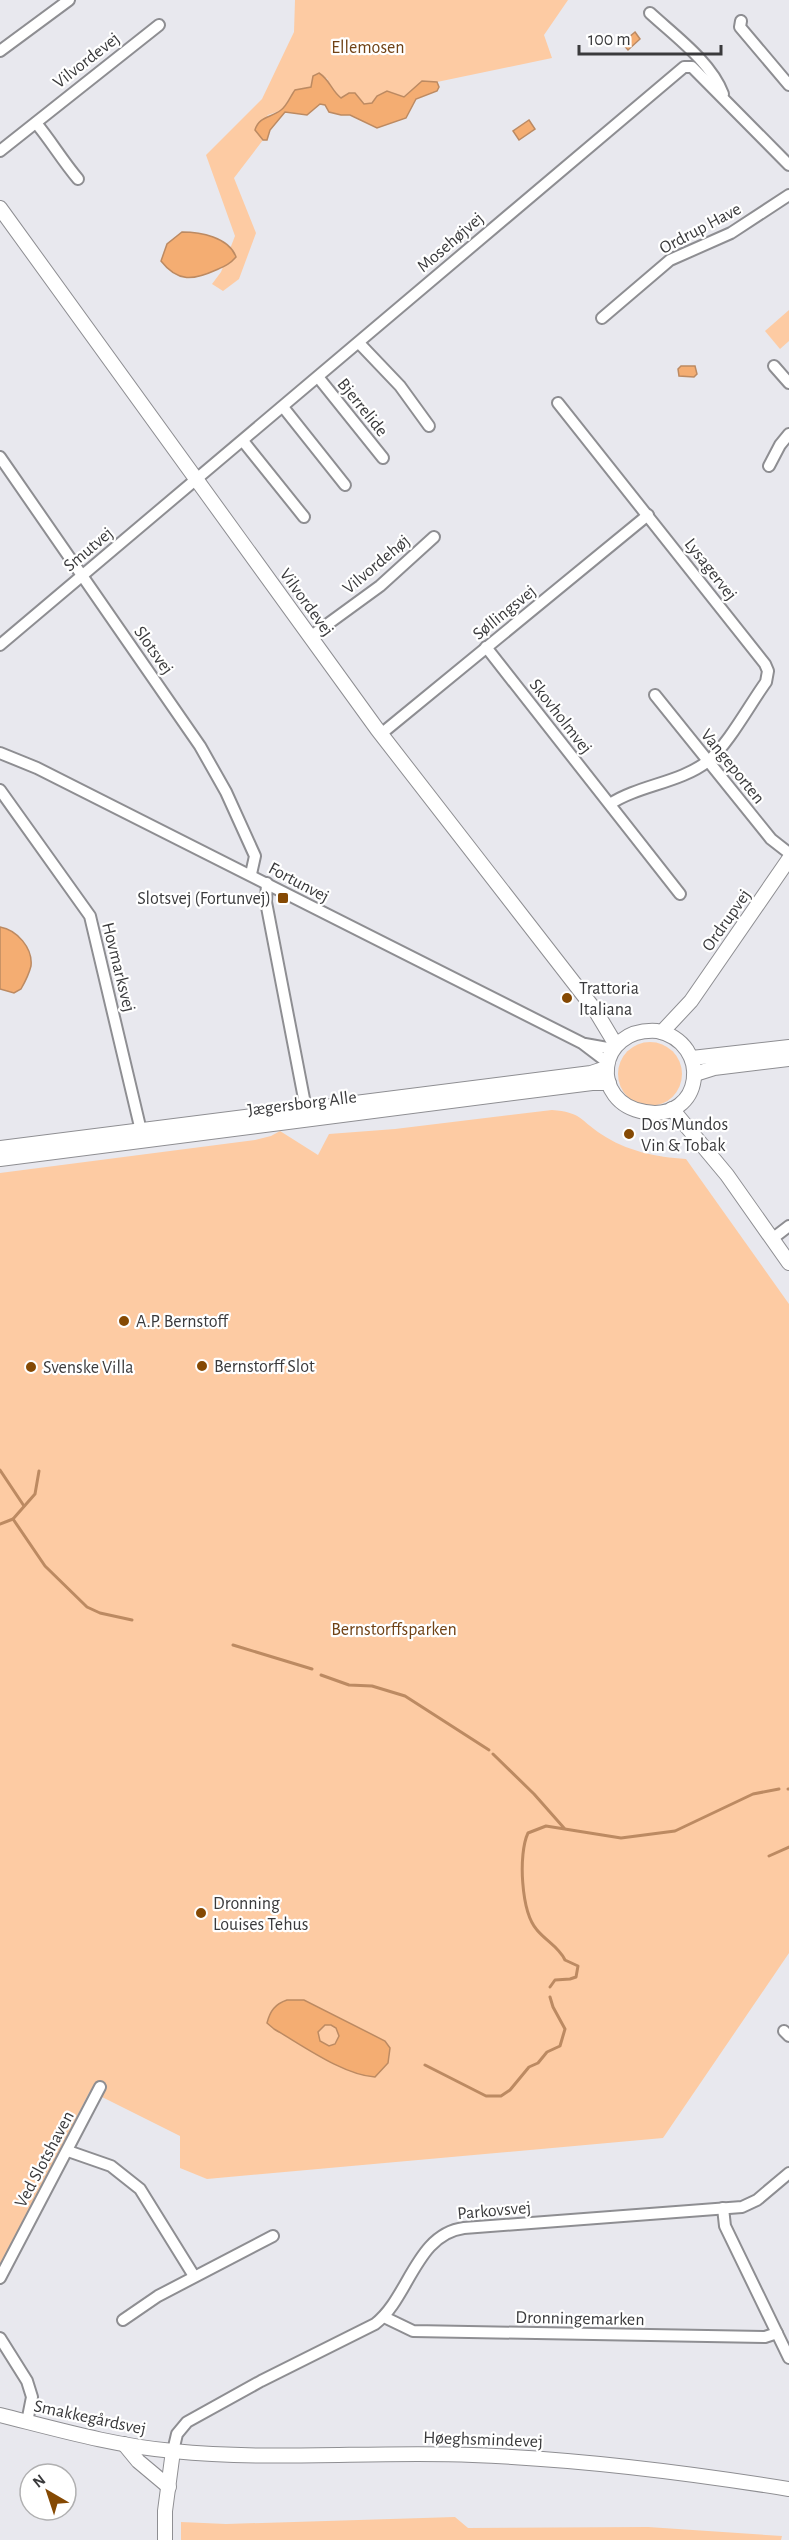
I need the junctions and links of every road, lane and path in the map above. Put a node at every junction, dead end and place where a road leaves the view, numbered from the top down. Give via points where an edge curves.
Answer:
1 (69, 0) edge
2 (650, 13) dead end
3 (741, 21) dead end
4 (159, 25) dead end
5 (0, 51) edge
6 (789, 85) edge
7 (724, 100) junction
8 (36, 123) junction
9 (0, 151) edge
10 (789, 165) edge
11 (78, 179) dead end
12 (789, 195) edge
13 (0, 208) edge
14 (602, 318) dead end
15 (359, 343) junction
16 (774, 366) dead end
17 (318, 378) junction
18 (789, 383) edge
19 (558, 403) dead end
20 (283, 407) junction
21 (429, 426) dead end
22 (789, 434) edge
23 (243, 441) junction
24 (0, 457) edge
25 (383, 458) dead end
26 (769, 466) dead end
27 (197, 480) junction
28 (345, 485) dead end
29 (648, 515) junction
30 (304, 518) dead end
31 (434, 537) dead end
32 (82, 575) junction
33 (310, 637) junction
34 (0, 645) edge
35 (486, 647) junction
36 (655, 695) dead end
37 (381, 734) junction
38 (0, 753) edge
39 (708, 761) junction
40 (0, 790) edge
41 (610, 804) junction
42 (789, 853) edge
43 (789, 860) edge
44 (251, 874) junction
45 (267, 883) junction
46 (680, 894) dead end
47 (692, 1001) junction
48 (662, 1032) junction
49 (678, 1040) junction
50 (789, 1047) edge
51 (613, 1052) junction
52 (692, 1058) junction
53 (789, 1059) edge
54 (695, 1074) junction
55 (609, 1083) junction
56 (678, 1105) junction
57 (306, 1109) junction
58 (142, 1136) junction
59 (0, 1148) edge
60 (0, 1160) edge
61 (789, 1226) edge
62 (772, 1239) junction
63 (789, 1263) edge
64 (100, 2087) dead end
65 (68, 2151) junction
66 (789, 2173) edge
67 (723, 2208) junction
68 (273, 2236) dead end
69 (194, 2276) junction
70 (0, 2278) edge
71 (384, 2317) junction
72 (123, 2320) dead end
73 (777, 2333) junction
74 (0, 2338) edge
75 (789, 2358) edge
76 (0, 2415) edge
77 (27, 2422) junction
78 (124, 2444) junction
79 (173, 2451) junction
80 (169, 2487) junction
81 (789, 2489) edge
82 (165, 2540) edge

1 - 5 street
2 - 7 street, Mosehøjvej via 715,79
3 - 6 street via 740,27
4 - 8 street, Vilvordevej
7 - 10 street, Mosehøjvej
7 - 15 street, Mosehøjvej via 692,67 684,67
8 - 9 street, Vilvordevej
8 - 11 street
12 - 14 street, Ordrup Have via 731,233 670,260
13 - 27 street, Vilvordevej
15 - 17 street, Mosehøjvej
15 - 21 street via 400,386
16 - 18 street
17 - 20 street, Mosehøjvej
17 - 25 street, Bjerrelide
19 - 29 street, Lysagervej
20 - 23 street, Mosehøjvej
20 - 28 street
22 - 26 street
23 - 27 street, Mosehøjvej
23 - 30 street
24 - 32 street, Slotsvej
27 - 32 street, Smutvej
27 - 33 street, Vilvordevej
29 - 35 street, Søllingsvej
29 - 39 street, Lysagervej via 768,671 766,682
31 - 33 street, Vilvordehøj via 380,586
32 - 34 street, Smutvej
32 - 44 street, Slotsvej via 226,792 255,856
33 - 37 street, Vilvordevej
35 - 37 street, Søllingsvej
35 - 41 street, Skovholmvej
36 - 39 street, Vangeporten
37 - 51 street, Vilvordevej via 595,1010
38 - 44 street, Fortunvej
39 - 41 street
39 - 42 street, Vangeporten via 771,839
40 - 58 street, Hovmarksvej via 90,916
41 - 46 street, Skovholmvej
43 - 47 street, Ordrupvej
44 - 45 street, Fortunvej
45 - 51 street, Fortunvej via 582,1043
45 - 57 street via 266,902
47 - 48 street, Ordrupvej
47 - 49 street, Ordrupvej
48 - 49 street
48 - 51 street via 643,1031
49 - 52 street
50 - 52 street
51 - 55 street
51 - 57 street, Jægersborg Alle via 591,1073
52 - 54 street
53 - 54 street
54 - 56 street via 693,1087
55 - 56 street via 621,1100 634,1109 656,1113
55 - 58 street, Jægersborg Alle
56 - 62 street
57 - 58 street, Jægersborg Alle
58 - 59 street, Jægersborg Alle
58 - 60 street, Jægersborg Alle
61 - 62 street
62 - 63 street
64 - 65 street, Ved Slotshaven
65 - 69 street via 111,2166 140,2189
65 - 70 street, Ved Slotshaven
66 - 67 street, Parkovsvej via 757,2200 742,2207
67 - 71 street, Parkovsvej via 454,2229 436,2239
67 - 73 street via 725,2226
68 - 69 street
69 - 72 street
71 - 73 street, Dronningemarken via 413,2331 765,2337
71 - 79 street, Parkovsvej via 187,2422 177,2434
73 - 75 street
74 - 77 street via 27,2381 32,2397
76 - 77 street, Smakkegårdsvej
77 - 78 street, Smakkegårdsvej
78 - 79 street, Smakkegårdsvej
78 - 80 street
79 - 80 street
79 - 81 street, Høeghsmindevej via 530,2457 679,2471
80 - 82 street

